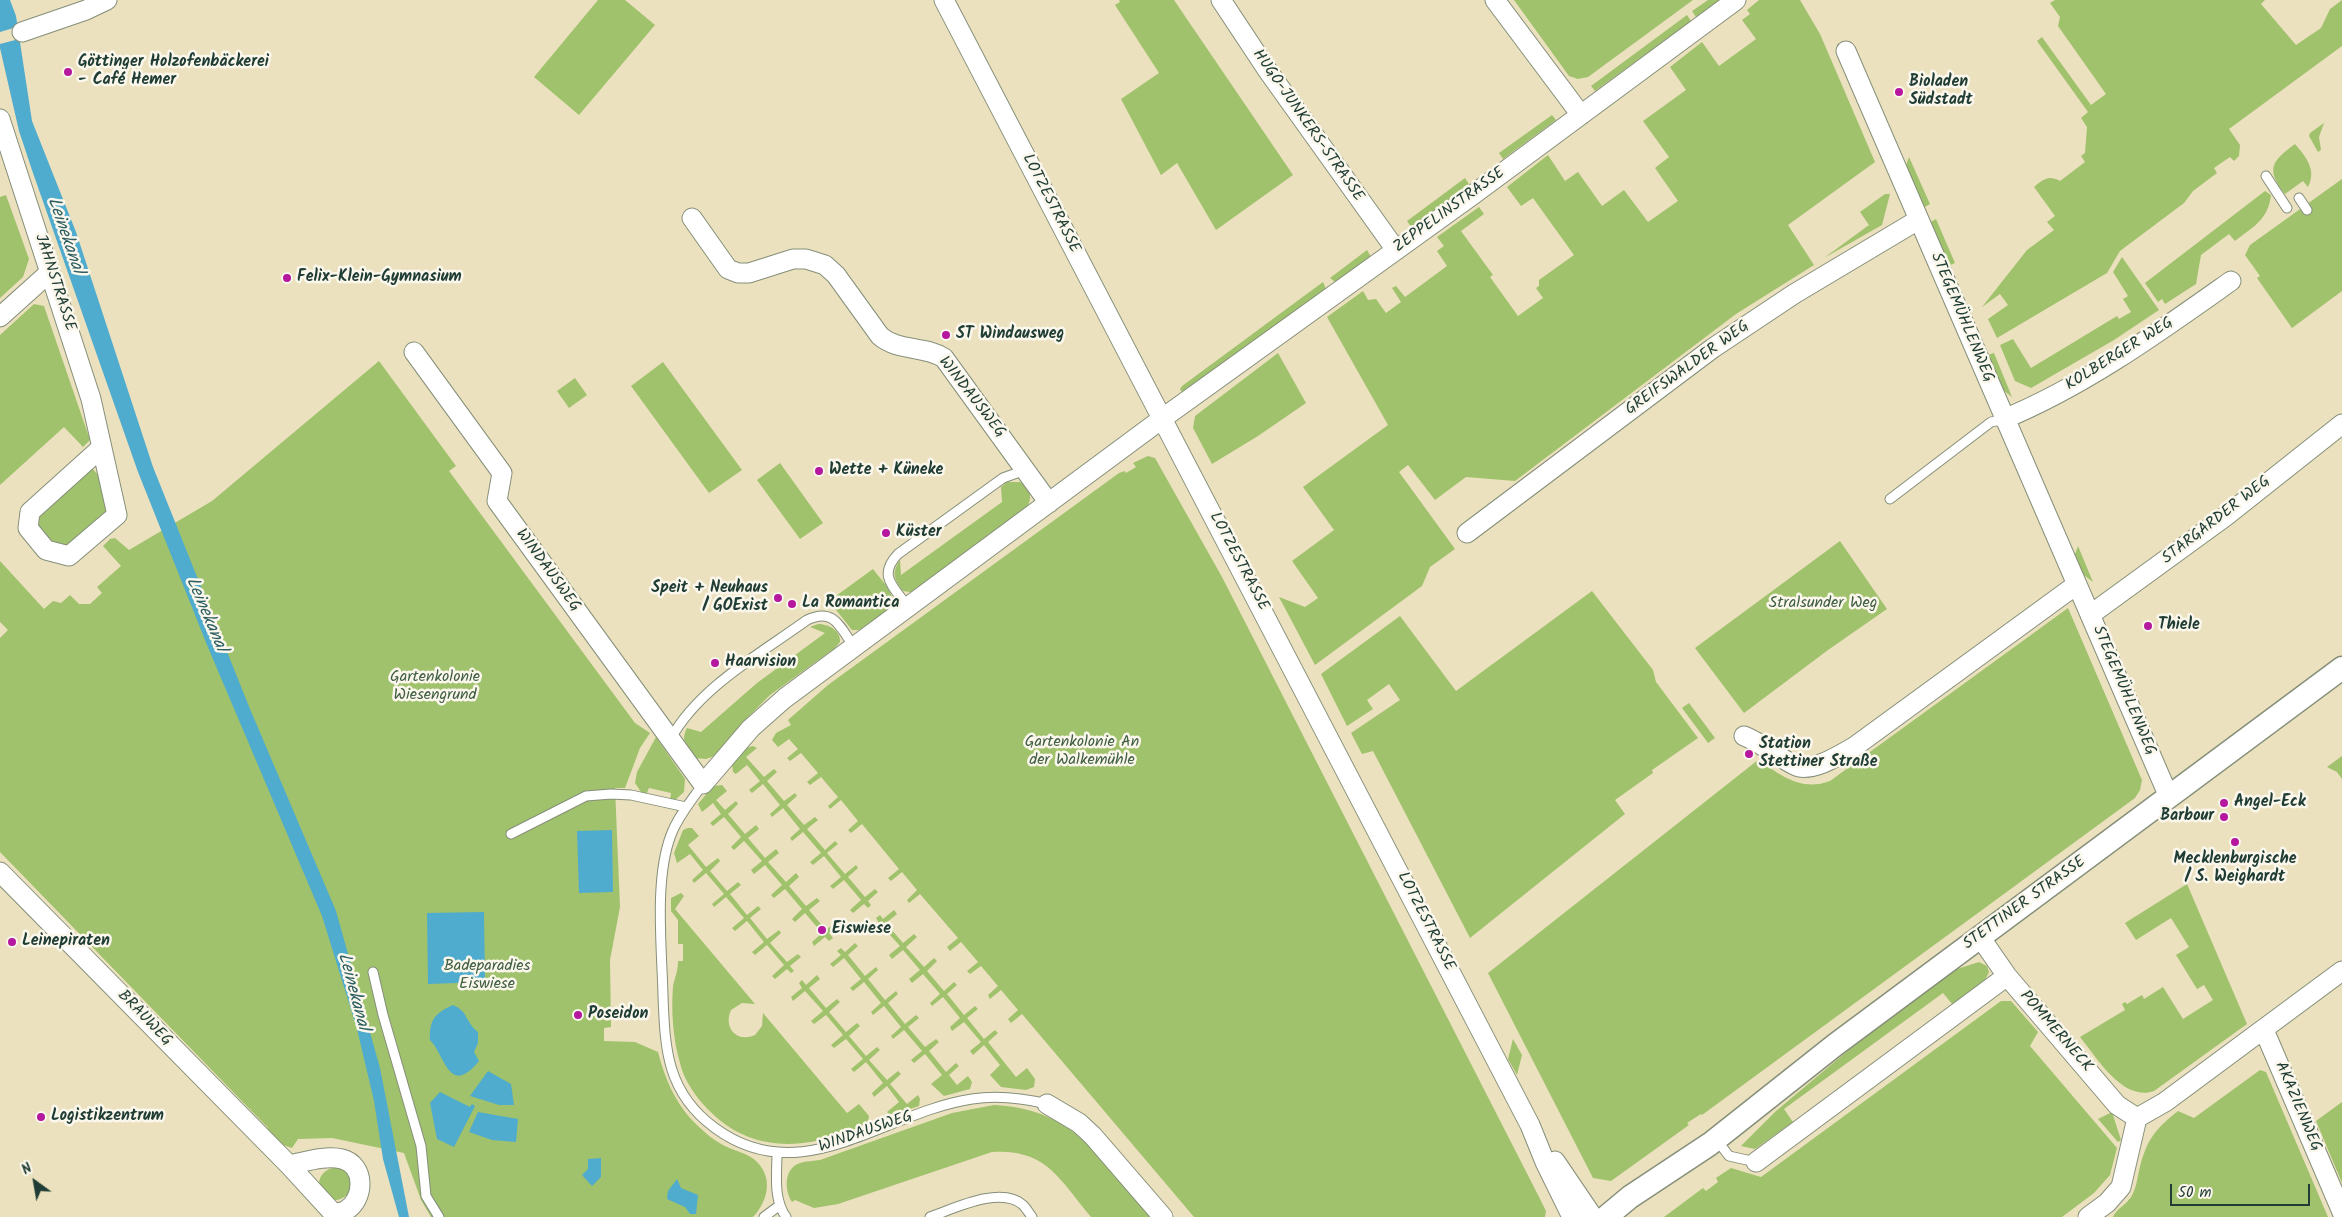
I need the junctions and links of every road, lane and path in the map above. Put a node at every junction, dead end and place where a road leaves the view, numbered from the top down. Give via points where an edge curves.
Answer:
1 (107, 0) edge
2 (944, 0) edge
3 (1221, 0) edge
4 (1495, 0) edge
5 (1736, 0) edge
6 (22, 32) dead end
7 (1846, 51) dead end
8 (1581, 115) junction
9 (0, 119) edge
10 (2266, 176) dead end
11 (2299, 198) dead end
12 (2287, 208) dead end
13 (2308, 210) dead end
14 (692, 218) dead end
15 (1918, 220) junction
16 (1396, 250) junction
17 (50, 272) junction
18 (2231, 281) dead end
19 (0, 317) edge
20 (414, 352) dead end
21 (1163, 418) junction
22 (2004, 419) junction
23 (2342, 424) edge
24 (101, 448) junction
25 (1025, 470) junction
26 (1890, 499) dead end
27 (1049, 503) junction
28 (1467, 533) dead end
29 (2076, 586) junction
30 (908, 607) junction
31 (2090, 615) junction
32 (854, 647) junction
33 (2342, 668) edge
34 (1744, 736) dead end
35 (670, 740) junction
36 (703, 784) junction
37 (2169, 797) junction
38 (686, 807) junction
39 (511, 834) dead end
40 (0, 872) edge
41 (1980, 937) junction
42 (2342, 971) edge
43 (373, 972) dead end
44 (2007, 976) junction
45 (2264, 1030) junction
46 (1047, 1104) joint
47 (2137, 1118) junction
48 (1530, 1126) junction
49 (1713, 1141) junction
50 (777, 1153) junction
51 (1756, 1162) joint
52 (289, 1165) junction
53 (780, 1206) junction
54 (2342, 1212) edge
55 (335, 1215) edge
56 (439, 1217) edge
57 (764, 1217) edge
58 (786, 1217) edge
59 (930, 1217) edge
60 (1032, 1217) edge
61 (1163, 1217) edge
62 (1572, 1217) edge
63 (1593, 1217) edge
64 (1606, 1217) edge
65 (1623, 1217) edge
66 (2088, 1217) edge

1 - 6 street
2 - 21 street, LOTZESTRASSE
3 - 16 street, HUGO-JUNKERS-STRASSE
4 - 8 street
5 - 8 street, ZEPPELINSTRASSE
7 - 15 street, STEGEMÜHLENWEG
8 - 16 street, ZEPPELINSTRASSE
9 - 17 street, JAHNSTRASSE
10 - 12 lane
11 - 13 lane
14 - 25 street, WINDAUSWEG via 728,269 738,273 749,274 793,258 825,265 836,275 880,336 889,343 926,350 944,358
15 - 22 street, STEGEMÜHLENWEG
15 - 28 street, GREIFSWALDER WEG via 1794,294 1713,348
16 - 21 street, ZEPPELINSTRASSE
17 - 19 street
17 - 24 street, JAHNSTRASSE via 91,399
18 - 22 street, KOLBERGER WEG via 2099,370 2032,408
20 - 35 street, WINDAUSWEG via 502,473 497,501
21 - 27 street, WINDAUSWEG
21 - 48 street, LOTZESTRASSE
22 - 26 lane via 1991,422
22 - 29 street, STEGEMÜHLENWEG
23 - 31 street, STARGARDER WEG via 2226,516
24 - 24 street, JAHNSTRASSE via 30,512 28,528 46,550 69,556 117,515
25 - 27 street, WINDAUSWEG
25 - 30 lane via 1002,478 890,562 887,569 889,580
27 - 30 street, WINDAUSWEG
29 - 31 street, STEGEMÜHLENWEG
29 - 34 street via 1854,747 1815,766 1798,767 1756,740
30 - 32 street, WINDAUSWEG
31 - 37 street, STEGEMÜHLENWEG
32 - 35 lane via 830,616 817,615 807,620 706,694 689,710
32 - 36 street, WINDAUSWEG via 771,709
33 - 37 street, STETTINER STRASSE
35 - 36 street, WINDAUSWEG
36 - 38 lane, WINDAUSWEG
37 - 41 street, STETTINER STRASSE
38 - 39 lane via 631,795 586,796
38 - 50 lane, WINDAUSWEG via 671,834 663,860 664,1025 670,1067 687,1099 706,1121 745,1146
40 - 52 street, BRAUWEG
41 - 44 street, POMMERNECK
41 - 49 street, STETTINER STRASSE
42 - 45 street
43 - 56 lane via 421,1146 426,1196
44 - 47 street, POMMERNECK via 2117,1105
44 - 51 street
45 - 47 street via 2159,1106
45 - 54 street, AKAZIENWEG
46 - 50 lane, WINDAUSWEG via 1013,1097 971,1099 813,1151
46 - 61 street, WINDAUSWEG via 1085,1128
47 - 66 street via 2121,1187
48 - 62 street, LOTZESTRASSE
48 - 63 street, LOTZESTRASSE
49 - 51 lane via 1729,1156
49 - 64 street, STETTINER STRASSE
49 - 65 street, STETTINER STRASSE via 1699,1158
50 - 53 lane
52 - 55 street, BRAUWEG
52 - 55 street, BRAUWEG via 324,1158 343,1159 354,1165 361,1186 358,1196 345,1211
53 - 57 lane
53 - 58 lane
59 - 60 lane via 986,1198 1006,1197 1022,1204

